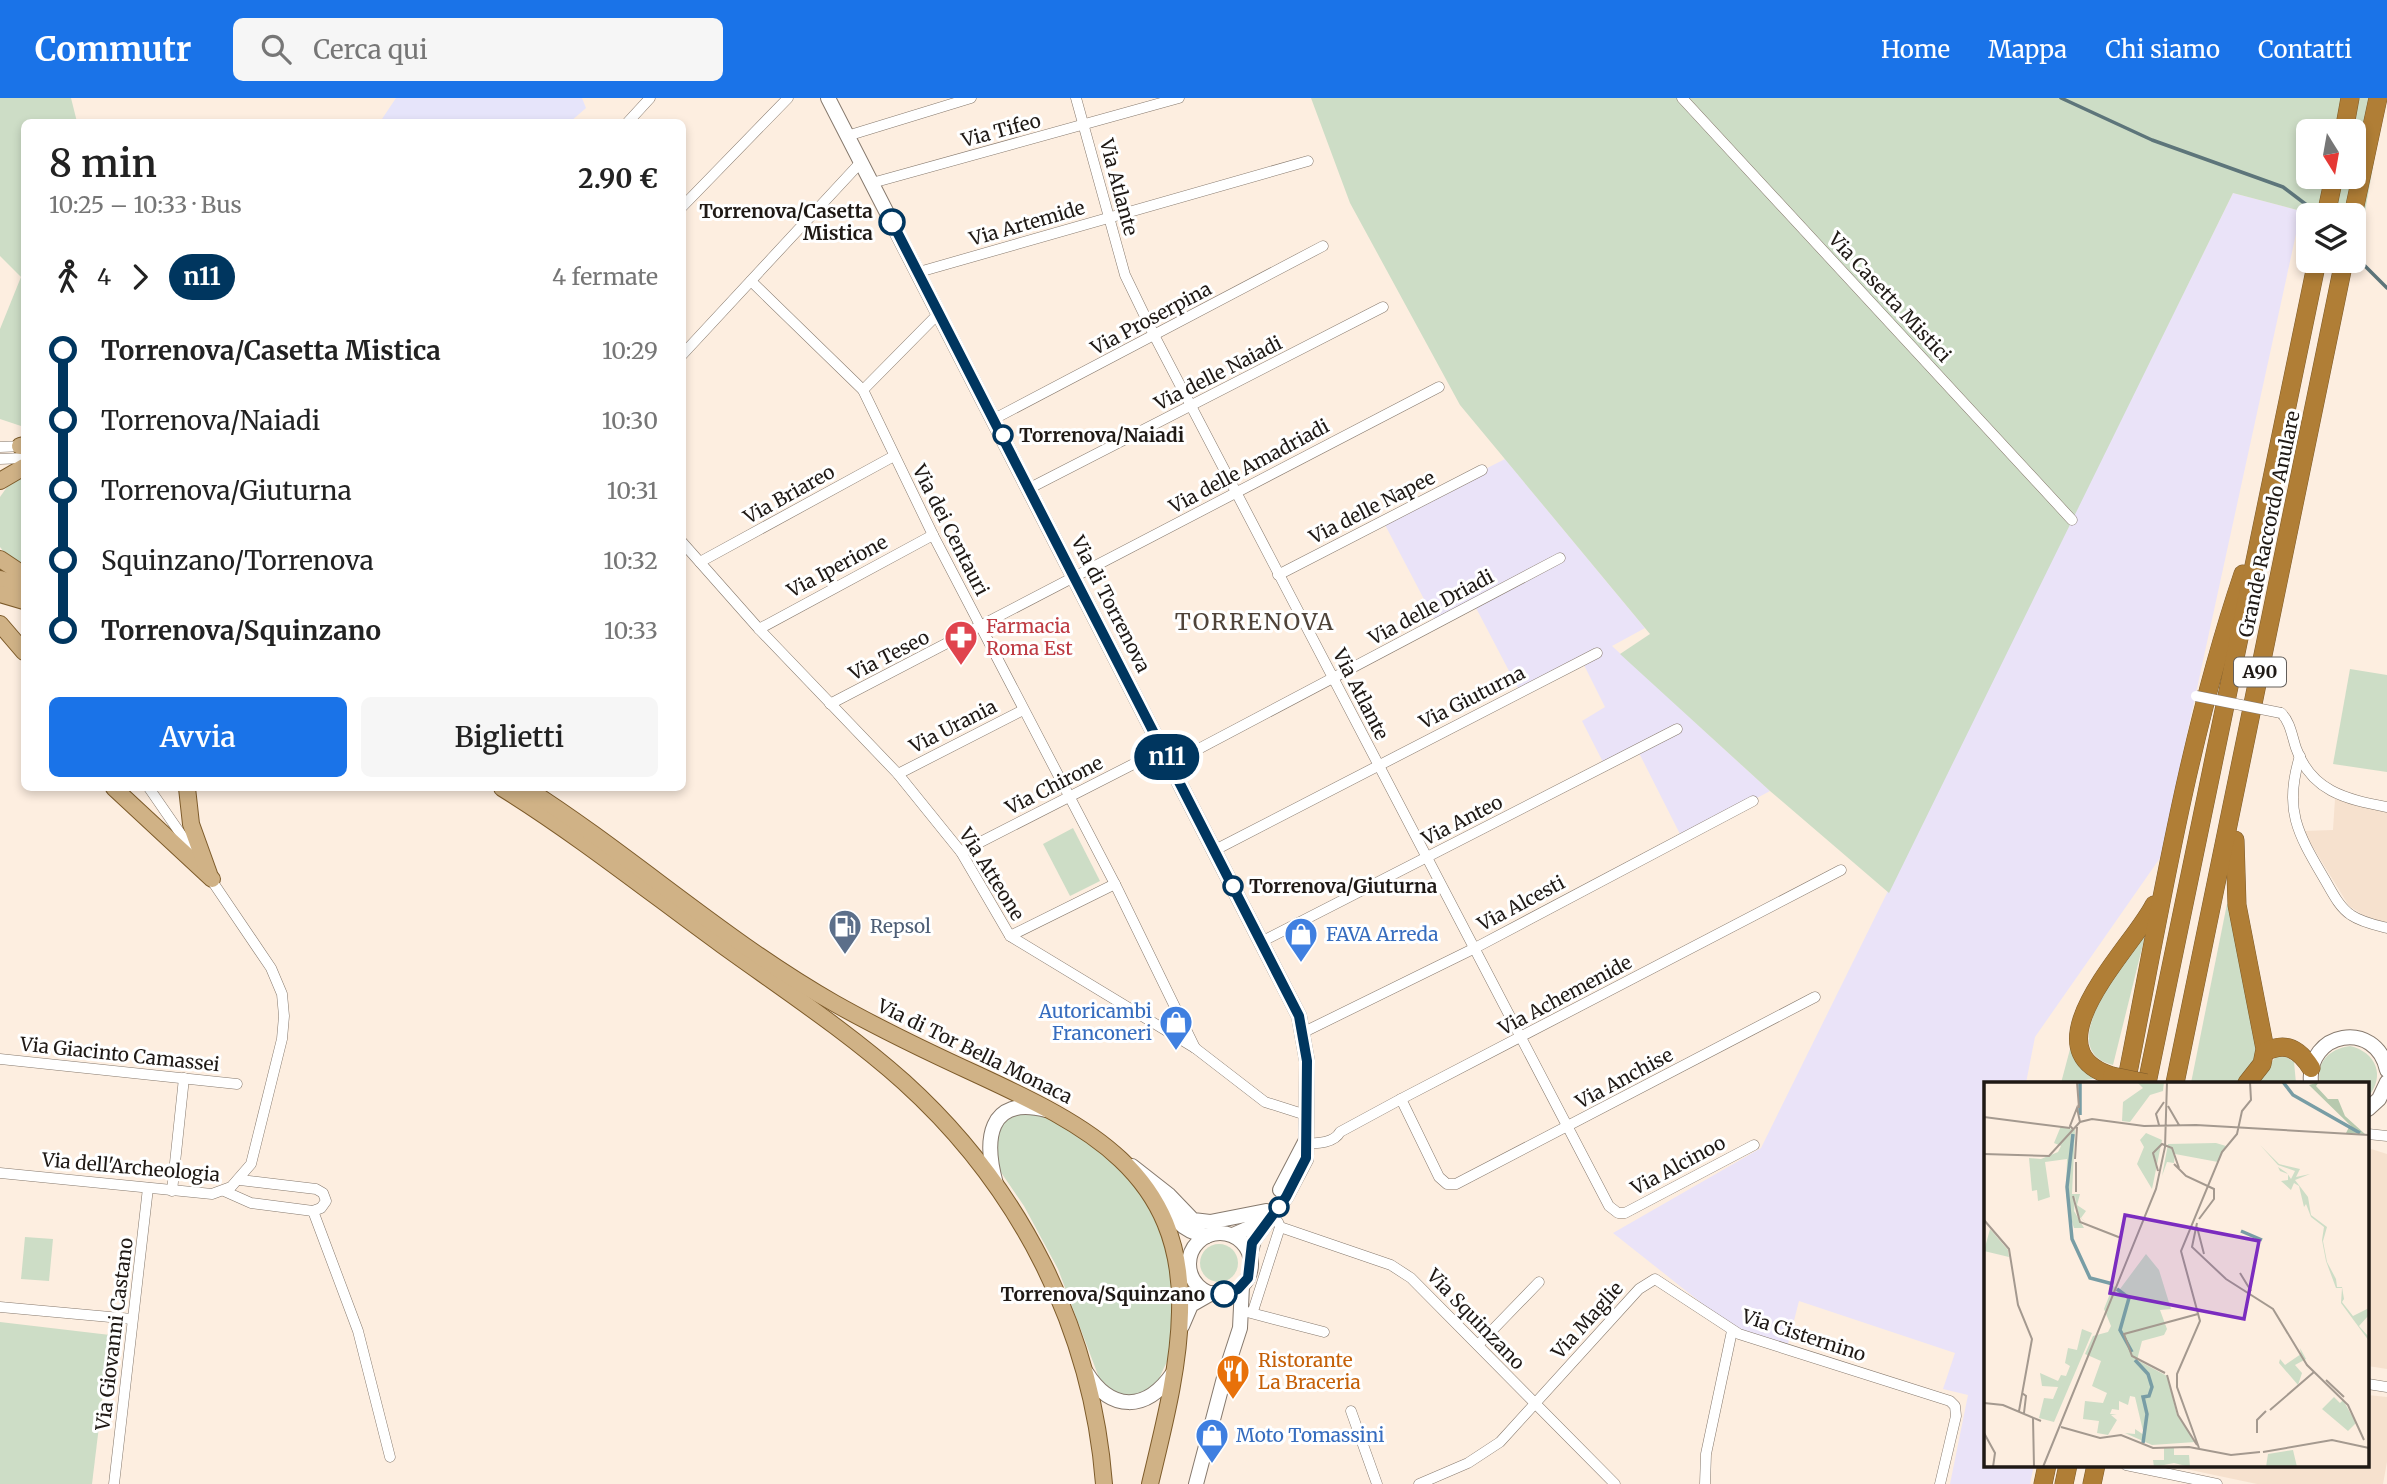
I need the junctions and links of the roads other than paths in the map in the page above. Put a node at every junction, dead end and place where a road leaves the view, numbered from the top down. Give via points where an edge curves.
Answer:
1 (650, 98) edge
2 (788, 98) edge
3 (828, 98) edge
4 (971, 98) edge
5 (1076, 98) edge
6 (1178, 98) edge
7 (1682, 98) edge
8 (2350, 98) edge
9 (2378, 98) edge
10 (939, 102) edge
11 (631, 119) edge
12 (2346, 119) edge
13 (1084, 125) junction
14 (847, 136) junction
15 (1308, 161) dead end
16 (861, 162) junction
17 (872, 183) junction
18 (686, 203) edge
19 (2356, 203) edge
20 (1108, 218) junction
21 (1324, 246) dead end
22 (919, 272) junction
23 (2315, 273) edge
24 (2342, 273) edge
25 (751, 281) junction
26 (1383, 307) dead end
27 (939, 313) junction
28 (1155, 337) junction
29 (686, 351) edge
30 (1439, 387) dead end
31 (863, 390) junction
32 (1192, 407) junction
33 (994, 419) junction
34 (0, 447) edge
35 (21, 449) edge
36 (21, 450) edge
37 (894, 456) junction
38 (0, 459) edge
39 (21, 469) edge
40 (1482, 470) dead end
41 (0, 481) edge
42 (1030, 488) junction
43 (1236, 493) junction
44 (2267, 504) junction
45 (2072, 520) dead end
46 (933, 535) junction
47 (686, 546) edge
48 (1560, 558) dead end
49 (0, 559) edge
50 (700, 562) junction
51 (21, 573) edge
52 (1278, 575) junction
53 (1074, 577) junction
54 (0, 579) edge
55 (21, 585) edge
56 (0, 594) edge
57 (21, 600) edge
58 (0, 624) edge
59 (981, 627) junction
60 (759, 629) junction
61 (21, 648) edge
62 (1597, 653) dead end
63 (1333, 679) junction
64 (2196, 696) dead end
65 (830, 704) junction
66 (1023, 710) junction
67 (1677, 729) dead end
68 (1163, 749) junction
69 (2300, 756) junction
70 (1170, 764) junction
71 (1378, 766) junction
72 (2239, 773) junction
73 (898, 774) junction
74 (117, 791) edge
75 (151, 791) edge
76 (187, 791) edge
77 (506, 791) edge
78 (530, 791) edge
79 (1069, 796) junction
80 (1753, 801) dead end
81 (2387, 807) edge
82 (1215, 850) junction
83 (961, 852) junction
84 (1426, 859) junction
85 (1841, 870) dead end
86 (2164, 877) junction
87 (212, 879) junction
88 (1115, 884) junction
89 (2387, 928) edge
90 (1010, 936) junction
91 (1263, 941) junction
92 (1475, 948) junction
93 (1815, 997) dead end
94 (1304, 1032) junction
95 (1520, 1038) junction
96 (1195, 1048) junction
97 (2266, 1052) junction
98 (0, 1059) edge
99 (2387, 1070) edge
100 (184, 1078) junction
101 (2311, 1079) edge
102 (2119, 1080) edge
103 (2138, 1082) edge
104 (2147, 1082) edge
105 (2175, 1082) edge
106 (2248, 1082) edge
107 (237, 1084) dead end
108 (2386, 1090) edge
109 (1401, 1099) junction
110 (2370, 1107) edge
111 (1058, 1113) junction
112 (1306, 1115) junction
113 (1568, 1127) junction
114 (1305, 1142) junction
115 (1754, 1145) dead end
116 (1124, 1160) junction
117 (0, 1173) edge
118 (240, 1180) junction
119 (996, 1184) junction
120 (149, 1188) junction
121 (1161, 1188) junction
122 (172, 1191) junction
123 (224, 1191) junction
124 (313, 1210) junction
125 (1618, 1213) joint
126 (1273, 1217) junction
127 (1259, 1233) junction
128 (1207, 1236) junction
129 (1233, 1236) junction
130 (1274, 1244) junction
131 (1250, 1255) junction
132 (1539, 1282) dead end
133 (1653, 1283) joint
134 (1242, 1286) junction
135 (1216, 1294) junction
136 (0, 1307) edge
137 (1248, 1312) junction
138 (132, 1319) junction
139 (1732, 1331) junction
140 (1324, 1332) dead end
141 (1178, 1340) junction
142 (1478, 1345) junction
143 (1085, 1370) junction
144 (1172, 1373) junction
145 (1535, 1405) junction
146 (1351, 1411) dead end
147 (390, 1457) dead end
148 (2047, 1466) edge
149 (2068, 1466) edge
150 (2096, 1466) edge
151 (2131, 1466) edge
152 (114, 1484) edge
153 (1104, 1484) edge
154 (1150, 1484) edge
155 (1196, 1484) edge
156 (1377, 1484) edge
157 (1419, 1484) edge
158 (1615, 1484) edge
159 (1705, 1484) edge
160 (1940, 1484) edge
161 (2043, 1484) edge
162 (2064, 1484) edge
163 (2092, 1484) edge
164 (2217, 1484) edge

1 - 11 street
2 - 18 street
3 - 14 street, Via di Torrenova
4 - 10 street
5 - 13 street, Via Atlante
6 - 13 street, Via Tifeo
7 - 45 street, Via Casetta Mistici
8 - 12 highway
9 - 19 highway
10 - 14 street
13 - 17 street, Via Tifeo
13 - 20 street, Via Atlante
14 - 16 street, Via di Torrenova
15 - 20 street, Via Artemide
16 - 17 street, Via di Torrenova
16 - 25 street
17 - 22 street, Via di Torrenova
20 - 22 street, Via Artemide
20 - 28 street, Via Atlante via 1125,275
21 - 28 street, Via Proserpina
22 - 27 street, Via di Torrenova
23 - 44 highway, Grande Raccordo Anulare / A90
24 - 72 highway, Grande Raccordo Anulare / A90
25 - 29 street
25 - 31 street, Via dei Centauri
26 - 32 street, Via delle Naiadi
27 - 31 street
27 - 33 street, Via di Torrenova
28 - 32 street, Via Atlante
28 - 33 street, Via Proserpina
30 - 43 street, Via delle Amadriadi
31 - 37 street, Via dei Centauri
32 - 42 street, Via delle Naiadi
32 - 43 street, Via Atlante
33 - 42 street, Via di Torrenova
34 - 35 street
36 - 38 street
37 - 46 street, Via dei Centauri
37 - 50 street, Via Briareo
39 - 41 main road
40 - 52 street, Via delle Napee
42 - 53 street, Via di Torrenova
43 - 52 street, Via Atlante
43 - 53 street, Via delle Amadriadi
44 - 86 highway via 2217,653
44 - 104 highway, Grande Raccordo Anulare / A90
46 - 59 street, Via dei Centauri
46 - 60 street, Via Iperione
47 - 50 street, Via Atteone
48 - 63 street, Via delle Driadi
49 - 51 main road
50 - 60 street, Via Atteone
52 - 63 street, Via Atlante
53 - 59 street, Via Teseo
53 - 68 street, Via di Torrenova
54 - 55 main road
56 - 57 main road
58 - 61 main road
59 - 65 street, Via Teseo
59 - 66 street, Via dei Centauri
60 - 65 street, Via Atteone
62 - 71 street, Via Giuturna
63 - 70 street, Via delle Driadi
63 - 71 street, Via Atlante
64 - 69 street, bridge via 2281,713
65 - 73 street, Via Atteone
66 - 73 street, Via Urania
66 - 79 street, Via dei Centauri
67 - 84 street, Via Anteo
68 - 70 street, Via di Torrenova
68 - 79 street, Via Chirone
69 - 81 street via 2310,776 2324,789
69 - 89 street via 2291,783 2295,818 2304,843 2343,908 2353,917
70 - 82 street, Via di Torrenova
71 - 82 street, Via Giuturna
71 - 84 street, Via Atlante
72 - 97 highway via 2233,862
72 - 105 highway, Grande Raccordo Anulare / A90
73 - 83 street, Via Atteone
74 - 87 main road
75 - 87 street
76 - 87 main road via 191,824
77 - 119 main road via 584,843 892,1072 949,1126
78 - 111 main road, Via di Tor Bella Monaca via 819,994 894,1036
79 - 83 street, Via Chirone
79 - 88 street, Via dei Centauri
80 - 92 street, Via Alcesti
82 - 91 street, Via di Torrenova
83 - 90 street, Via Atteone
84 - 91 street, Via Anteo
84 - 92 street, Via Atlante
85 - 95 street, Via Achemenide
86 - 102 highway
86 - 102 highway via 2146,923 2099,985 2081,1020 2079,1042 2085,1060
87 - 118 street via 263,955 283,1001 282,1039 251,1164
88 - 90 street
88 - 96 street, Via dei Centauri
90 - 96 street, Via Atteone
91 - 94 street, Via di Torrenova
92 - 94 street, Via Alcesti
92 - 95 street, Via Atlante
93 - 113 street, Via Anchise
94 - 112 street, Via di Torrenova
95 - 109 street, Via Achemenide
95 - 113 street, Via Atlante
96 - 112 street, Via Atteone via 1265,1102
97 - 101 highway via 2291,1048 2304,1056
97 - 106 highway
98 - 100 street, Via Giacinto Camassei
99 - 101 street via 2379,1051 2353,1037 2324,1046
100 - 107 street, Via Giacinto Camassei
100 - 122 street
102 - 103 highway, bridge
108 - 110 street
109 - 113 street, Via Anchise via 1439,1177 1447,1184 1460,1182
109 - 114 street, Via Achemenide via 1330,1140
111 - 116 main road, Via di Tor Bella Monaca
111 - 119 street via 1026,1108 999,1116 989,1143
112 - 114 street, Via di Torrenova
113 - 125 street, Via Atlante via 1609,1206
114 - 126 street, Via di Torrenova via 1306,1158
115 - 125 street, Via Alcinoo
116 - 121 street
116 - 141 main road, Via di Tor Bella Monaca via 1151,1196 1170,1239 1180,1289
117 - 120 street, Via dell'Archeologia
118 - 123 street
118 - 124 street, Via dell'Archeologia via 319,1189 325,1203
119 - 143 main road via 1062,1302
120 - 122 street, Via dell'Archeologia
120 - 138 street, Via Giovanni Castano
121 - 126 street via 1193,1220
121 - 128 street via 1178,1223
122 - 123 street, Via dell'Archeologia
123 - 124 street, Via dell'Archeologia via 251,1203
124 - 147 street via 358,1331
126 - 127 street, Via di Torrenova
126 - 129 street, Via di Torrenova
126 - 130 street
126 - 142 street, Via Squinzano via 1403,1272
127 - 130 street via 1270,1235
127 - 131 street, Via di Torrenova
128 - 129 street
128 - 135 street via 1194,1249 1190,1268 1198,1285
129 - 131 street
130 - 137 street
131 - 134 street via 1250,1274
132 - 142 street
133 - 139 street, Via Cisternino via 1655,1279 1665,1283
133 - 145 street, Via Maglie via 1639,1289
134 - 135 street
134 - 137 street
135 - 137 street
135 - 141 street via 1191,1305
136 - 138 street
137 - 140 street
137 - 155 street via 1225,1374
138 - 152 street, Via Giovanni Castano
139 - 159 street via 1706,1454
139 - 160 street, Via Cisternino via 1955,1406
141 - 144 main road, Via di Tor Bella Monaca
142 - 145 street, Via Squinzano
143 - 144 street via 1102,1393 1125,1402 1153,1395
143 - 153 main road
144 - 154 main road, Via di Tor Bella Monaca
145 - 157 street, Via Maglie via 1487,1452
145 - 158 street, Via Squinzano
146 - 156 street
148 - 161 highway
149 - 162 highway
150 - 163 highway
151 - 164 street

